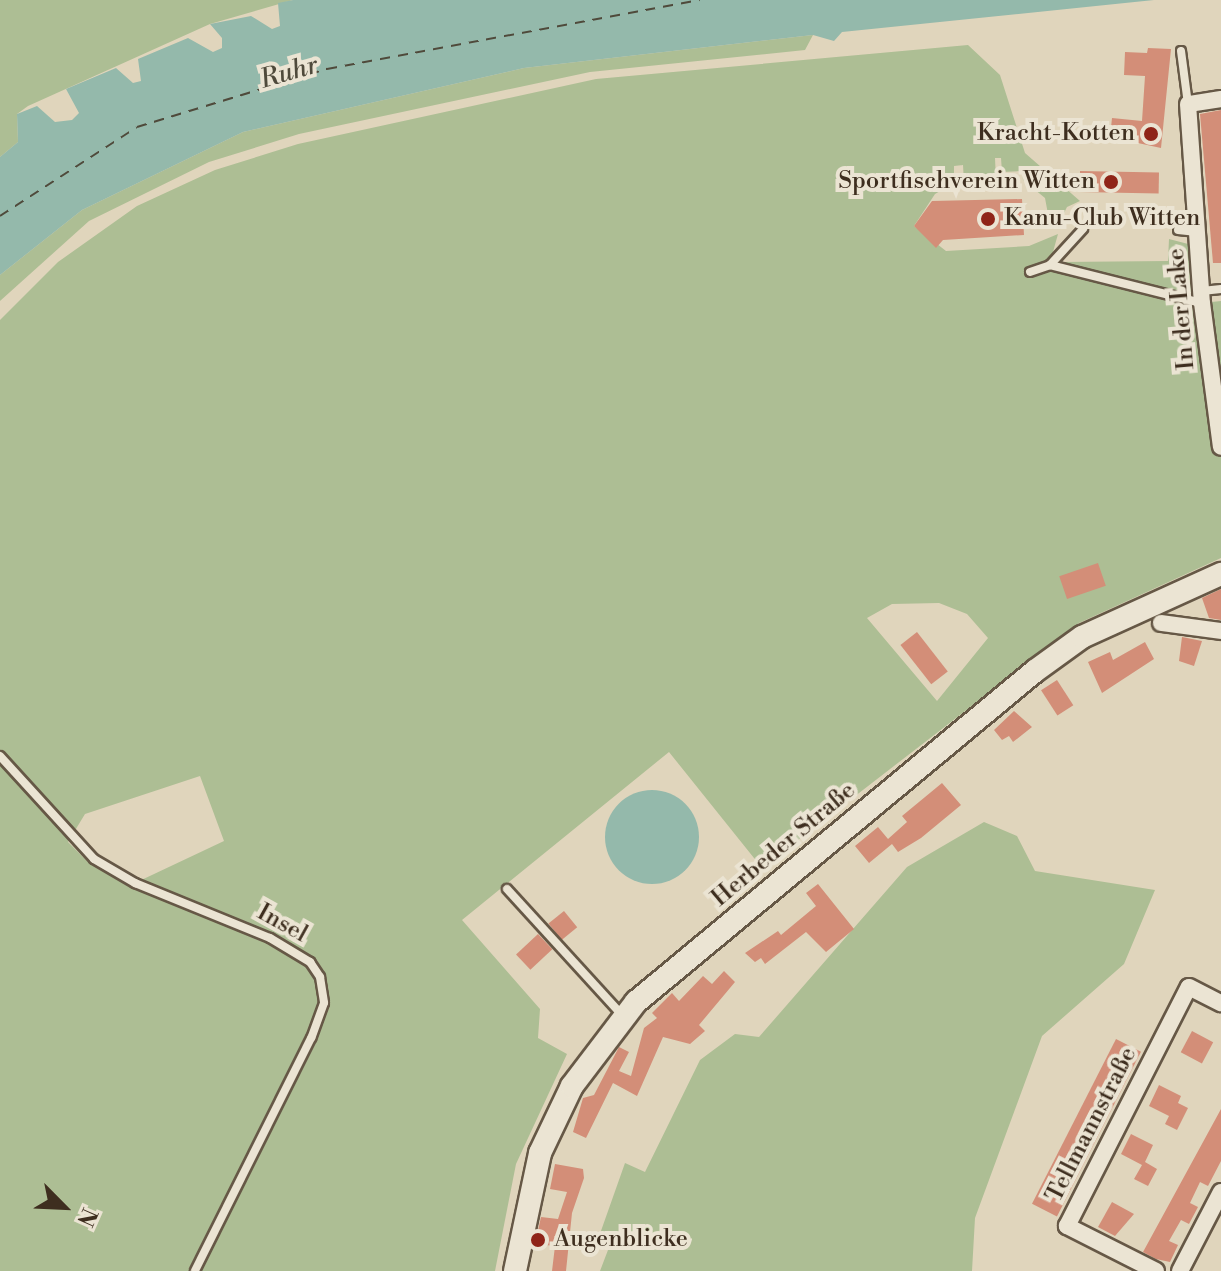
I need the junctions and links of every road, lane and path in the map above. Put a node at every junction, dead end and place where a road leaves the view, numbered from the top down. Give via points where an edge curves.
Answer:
1 (1181, 51) dead end
2 (1221, 99) edge
3 (1188, 104) junction
4 (1083, 229) dead end
5 (1178, 230) dead end
6 (1200, 232) junction
7 (1050, 265) junction
8 (1030, 272) dead end
9 (1221, 289) edge
10 (1202, 297) junction
11 (1221, 447) edge
12 (1221, 574) edge
13 (1161, 623) dead end
14 (1221, 631) edge
15 (0, 756) edge
16 (507, 889) dead end
17 (1221, 1003) edge
18 (623, 1016) junction
19 (1220, 1199) edge
20 (195, 1271) edge
21 (515, 1271) edge
22 (1156, 1271) edge
23 (1180, 1271) edge

1 - 3 lane
2 - 3 street
3 - 6 street, In der Lake
4 - 7 lane
5 - 6 lane
6 - 10 street, In der Lake
7 - 8 lane
7 - 10 lane
9 - 10 lane
10 - 11 street, In der Lake
12 - 18 main road, Herbeder Straße via 1150,602 1047,663
13 - 14 street
15 - 20 lane, Insel via 94,859 135,883 270,938 310,962 320,977 324,1003 311,1038
16 - 18 lane
17 - 22 street, Tellmannstraße via 1189,987 1067,1226
18 - 21 main road, Herbeder Straße via 572,1086 540,1153
19 - 23 street

